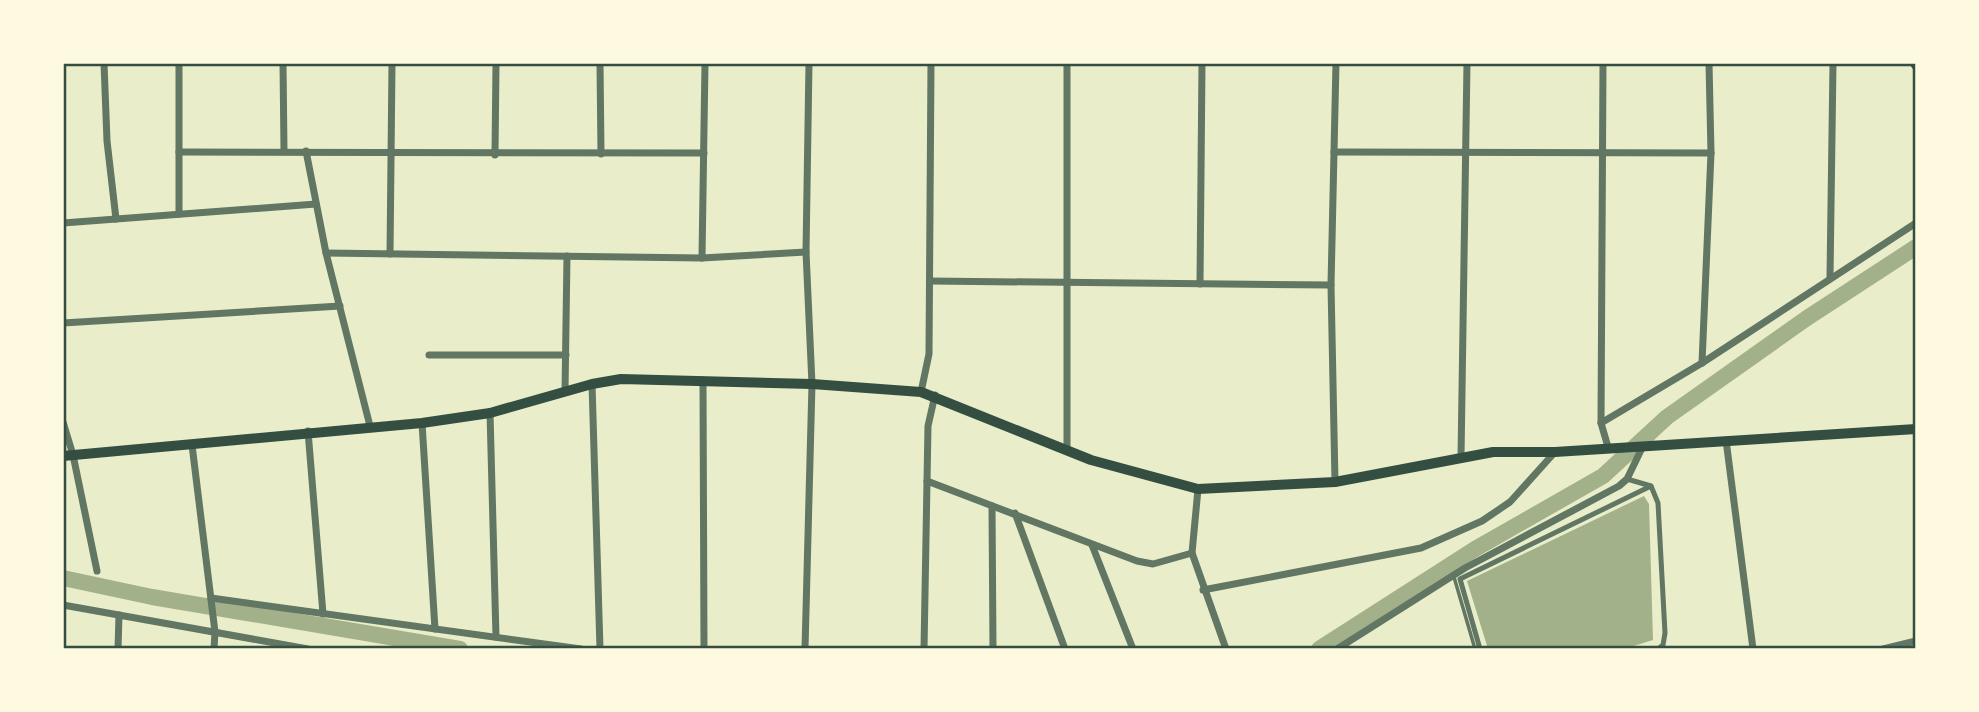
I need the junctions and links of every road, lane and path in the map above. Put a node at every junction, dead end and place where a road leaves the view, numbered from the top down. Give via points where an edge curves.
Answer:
1 (104, 63) edge
2 (179, 63) edge
3 (283, 63) edge
4 (392, 63) edge
5 (496, 63) edge
6 (600, 63) edge
7 (705, 63) edge
8 (809, 63) edge
9 (931, 63) edge
10 (1067, 63) edge
11 (1202, 63) edge
12 (1336, 63) edge
13 (1467, 63) edge
14 (1603, 63) edge
15 (1709, 63) edge
16 (1833, 63) edge
17 (284, 151) junction
18 (306, 151) junction
19 (179, 152) junction
20 (1334, 152) junction
21 (1466, 152) junction
22 (391, 153) junction
23 (704, 153) junction
24 (1603, 153) junction
25 (1711, 153) junction
26 (601, 154) junction
27 (495, 155) junction
28 (316, 204) junction
29 (179, 214) junction
30 (116, 219) junction
31 (63, 223) edge
32 (1916, 223) edge
33 (806, 252) junction
34 (326, 253) junction
35 (390, 254) junction
36 (567, 256) junction
37 (702, 258) junction
38 (1830, 277) junction
39 (930, 281) junction
40 (1067, 282) junction
41 (1200, 284) junction
42 (1331, 285) junction
43 (340, 306) junction
44 (63, 323) edge
45 (429, 355) dead end
46 (566, 355) junction
47 (1702, 363) junction
48 (703, 380) junction
49 (592, 384) junction
50 (812, 384) junction
51 (565, 392) junction
52 (921, 392) junction
53 (935, 395) junction
54 (491, 413) junction
55 (63, 422) edge
56 (422, 423) junction
57 (1601, 423) junction
58 (370, 426) junction
59 (1916, 429) edge
60 (308, 431) junction
61 (1726, 439) junction
62 (192, 445) junction
63 (1643, 446) junction
64 (1608, 447) junction
65 (1067, 450) junction
66 (1555, 452) junction
67 (68, 456) edge
68 (1461, 457) junction
69 (1627, 479) junction
70 (927, 481) junction
71 (1335, 482) junction
72 (1651, 486) junction
73 (1198, 489) junction
74 (992, 506) junction
75 (1015, 513) junction
76 (1092, 545) junction
77 (1192, 553) junction
78 (97, 571) dead end
79 (1454, 575) junction
80 (1203, 590) junction
81 (211, 598) junction
82 (63, 605) edge
83 (323, 614) junction
84 (119, 615) junction
85 (435, 629) junction
86 (215, 632) junction
87 (496, 637) junction
88 (1916, 641) edge
89 (295, 648) edge
90 (118, 649) edge
91 (214, 649) edge
92 (309, 649) edge
93 (581, 649) edge
94 (600, 649) edge
95 (704, 649) edge
96 (805, 649) edge
97 (924, 649) edge
98 (993, 649) edge
99 (1065, 649) edge
100 (1133, 649) edge
101 (1226, 649) edge
102 (1337, 649) edge
103 (1475, 649) edge
104 (1480, 649) edge
105 (1658, 649) edge
106 (1753, 649) edge
107 (1883, 649) edge

1 - 30 street
2 - 19 street
3 - 17 street
4 - 22 street
5 - 27 street
6 - 26 street
7 - 23 street
8 - 33 street
9 - 39 street
10 - 40 street
11 - 41 street
12 - 20 street
13 - 21 street
14 - 24 street
15 - 25 street
16 - 38 street
17 - 18 street
17 - 19 street
18 - 22 street
18 - 28 street
19 - 29 street
20 - 21 street
20 - 42 street
21 - 24 street
21 - 68 street
22 - 27 street
22 - 35 street
23 - 26 street
23 - 37 street
24 - 25 street
24 - 57 street
25 - 47 street
26 - 27 street
28 - 29 street
28 - 34 street
29 - 30 street
30 - 31 street
32 - 38 street
33 - 37 street
33 - 50 street
34 - 35 street
34 - 43 street
35 - 36 street
36 - 37 street
36 - 46 street
38 - 47 street
39 - 40 street
39 - 52 street via 929,354
40 - 41 street
40 - 65 street
41 - 42 street
42 - 71 street
43 - 44 street
43 - 58 street
45 - 46 street
46 - 51 street
47 - 57 street
48 - 49 main road via 621,379
48 - 50 main road
48 - 95 street
49 - 51 main road
49 - 94 street
50 - 52 main road
50 - 96 street
51 - 54 main road
52 - 53 main road
53 - 65 main road
53 - 70 street via 928,426
54 - 56 main road
54 - 87 street
55 - 67 street
56 - 58 main road
56 - 85 street
57 - 64 street
58 - 60 main road
59 - 61 main road
60 - 62 main road
60 - 83 street
61 - 63 main road
61 - 106 street
62 - 67 main road
62 - 81 street
63 - 64 main road
63 - 69 street
64 - 66 main road
65 - 73 main road
66 - 68 main road
66 - 80 street via 1510,502 1451,537 1421,548
67 - 78 street
68 - 71 main road
69 - 72 street
69 - 79 street
70 - 74 street
70 - 97 street
71 - 73 main road
72 - 104 street via 1460,579
72 - 105 street via 1658,503 1665,633
73 - 77 street
74 - 75 street
74 - 98 street
75 - 76 street
75 - 99 street
76 - 77 street via 1153,564
76 - 100 street
77 - 80 street
79 - 102 street
79 - 103 lane
80 - 101 street
81 - 83 street
81 - 86 street
82 - 84 street
83 - 85 street
84 - 86 street
84 - 90 street
85 - 87 street
86 - 89 street
86 - 91 street
87 - 93 street
88 - 107 street
89 - 92 street

